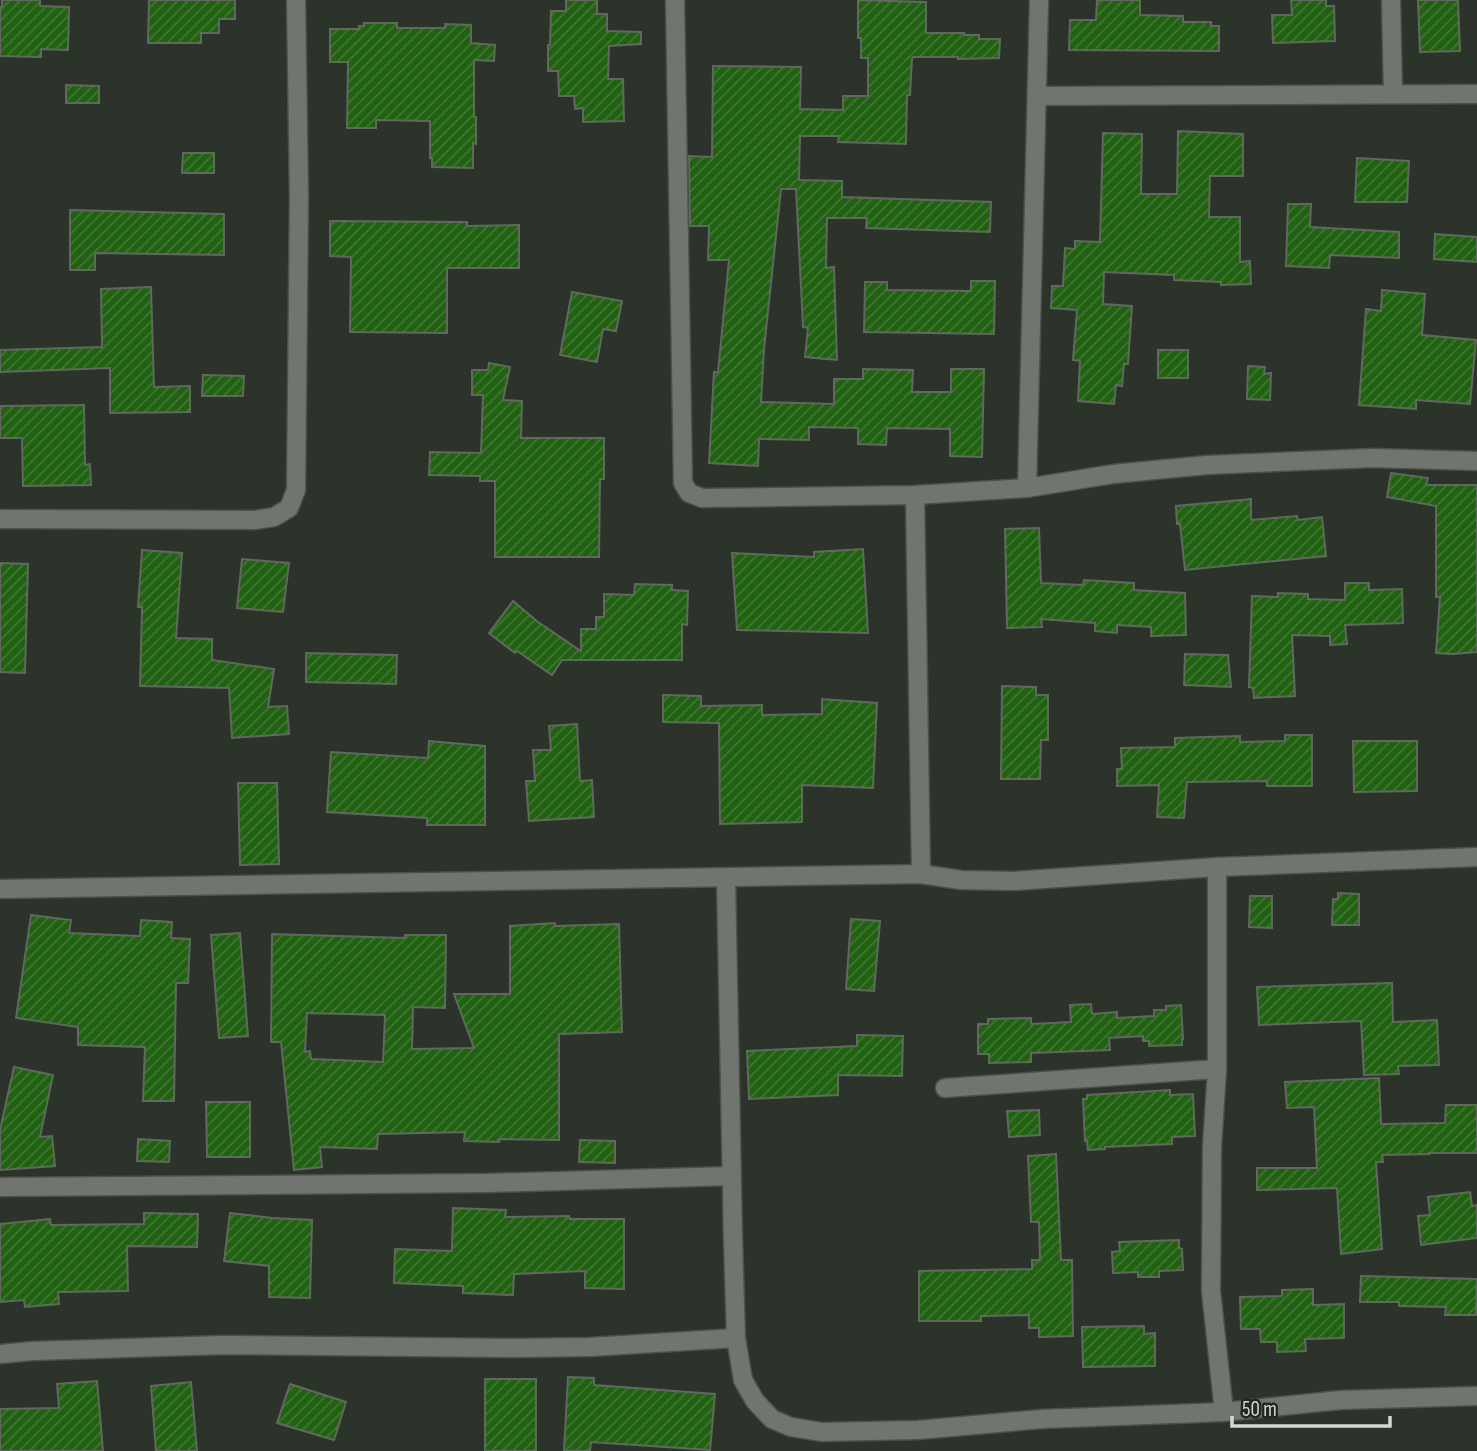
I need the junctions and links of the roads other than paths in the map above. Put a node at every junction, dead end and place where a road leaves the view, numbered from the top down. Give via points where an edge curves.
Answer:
1 (296, 0) edge
2 (675, 0) edge
3 (1040, 0) edge
4 (1391, 0) edge
5 (1477, 93) edge
6 (1393, 94) junction
7 (1038, 96) junction
8 (1477, 461) edge
9 (1027, 488) junction
10 (915, 495) junction
11 (0, 519) edge
12 (1477, 857) edge
13 (1217, 867) junction
14 (921, 874) junction
15 (726, 878) junction
16 (0, 889) edge
17 (1217, 1069) junction
18 (944, 1088) dead end
19 (732, 1176) junction
20 (0, 1187) edge
21 (736, 1338) junction
22 (0, 1354) edge
23 (1477, 1396) edge
24 (1224, 1412) junction

1 - 11 street via 296,490 289,508 255,520
2 - 10 street via 683,483 689,493 702,498
3 - 7 street
4 - 6 street
5 - 6 street
6 - 7 street
7 - 9 street
8 - 9 street via 1373,458 1207,465
9 - 10 street
10 - 14 street
12 - 13 street
13 - 14 street via 1014,881
13 - 17 street
14 - 15 street
15 - 16 street
15 - 19 street
17 - 18 street
17 - 24 street via 1211,1291
19 - 20 street
19 - 21 street
21 - 22 street via 590,1347 223,1345
21 - 24 street via 743,1380 755,1401 772,1419 822,1432
23 - 24 street via 1341,1400

